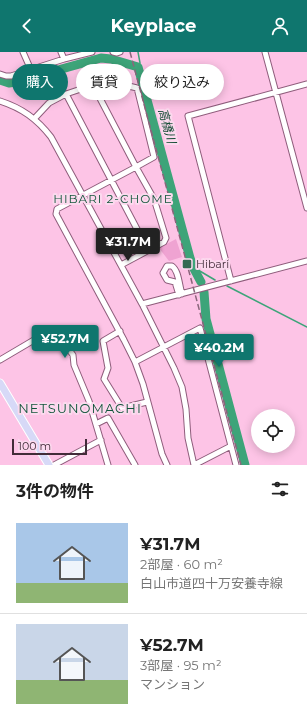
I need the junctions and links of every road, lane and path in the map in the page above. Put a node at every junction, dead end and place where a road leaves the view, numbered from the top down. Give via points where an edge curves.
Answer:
1 (23, 52) edge
2 (61, 52) edge
3 (92, 52) edge
4 (113, 52) edge
5 (120, 52) edge
6 (265, 52) edge
7 (64, 59) junction
8 (28, 64) edge
9 (49, 64) edge
10 (0, 74) edge
11 (12, 76) edge
12 (307, 84) edge
13 (132, 87) edge
14 (276, 93) junction
15 (68, 98) edge
16 (55, 100) edge
17 (101, 100) edge
18 (0, 102) edge
19 (34, 119) junction
20 (136, 167) junction
21 (111, 180) junction
22 (82, 195) junction
23 (307, 208) edge
24 (148, 250) junction
25 (307, 261) edge
26 (121, 265) junction
27 (231, 281) junction
28 (180, 294) junction
29 (142, 304) junction
30 (120, 332) junction
31 (164, 347) junction
32 (0, 360) edge
33 (135, 362) junction
34 (0, 383) edge
35 (147, 402) junction
36 (96, 424) junction
37 (101, 440) junction
38 (231, 446) junction
39 (49, 465) edge
40 (54, 465) edge
41 (108, 465) edge
42 (135, 465) edge
43 (167, 465) edge
44 (194, 465) edge
45 (236, 465) edge

1 - 8 street
2 - 7 street
3 - 7 street
4 - 5 street
6 - 14 street
7 - 9 street
10 - 11 street
12 - 14 street
13 - 20 street via 137,88 154,157
14 - 23 street
14 - 27 street via 188,116
15 - 21 street
16 - 19 street
17 - 20 street
18 - 19 street via 15,107
19 - 22 street via 55,143
20 - 21 street
20 - 24 street via 154,199 166,238 164,242
21 - 22 street
21 - 24 street
22 - 26 street
22 - 30 street via 57,209 56,214
24 - 26 street
25 - 27 street
26 - 29 street
27 - 28 street
28 - 28 street via 175,282 166,280 163,273 166,266 176,269
28 - 29 street
29 - 31 street
30 - 33 street
30 - 35 street via 103,341 108,368 104,379 122,408
31 - 33 street
31 - 38 street via 200,328
31 - 44 street via 182,387
32 - 36 street via 39,337 64,343 73,355 74,365
33 - 35 street
34 - 39 main road
35 - 43 street
36 - 37 street
36 - 42 street via 108,418
37 - 40 street
37 - 41 street
38 - 44 street
38 - 45 street

